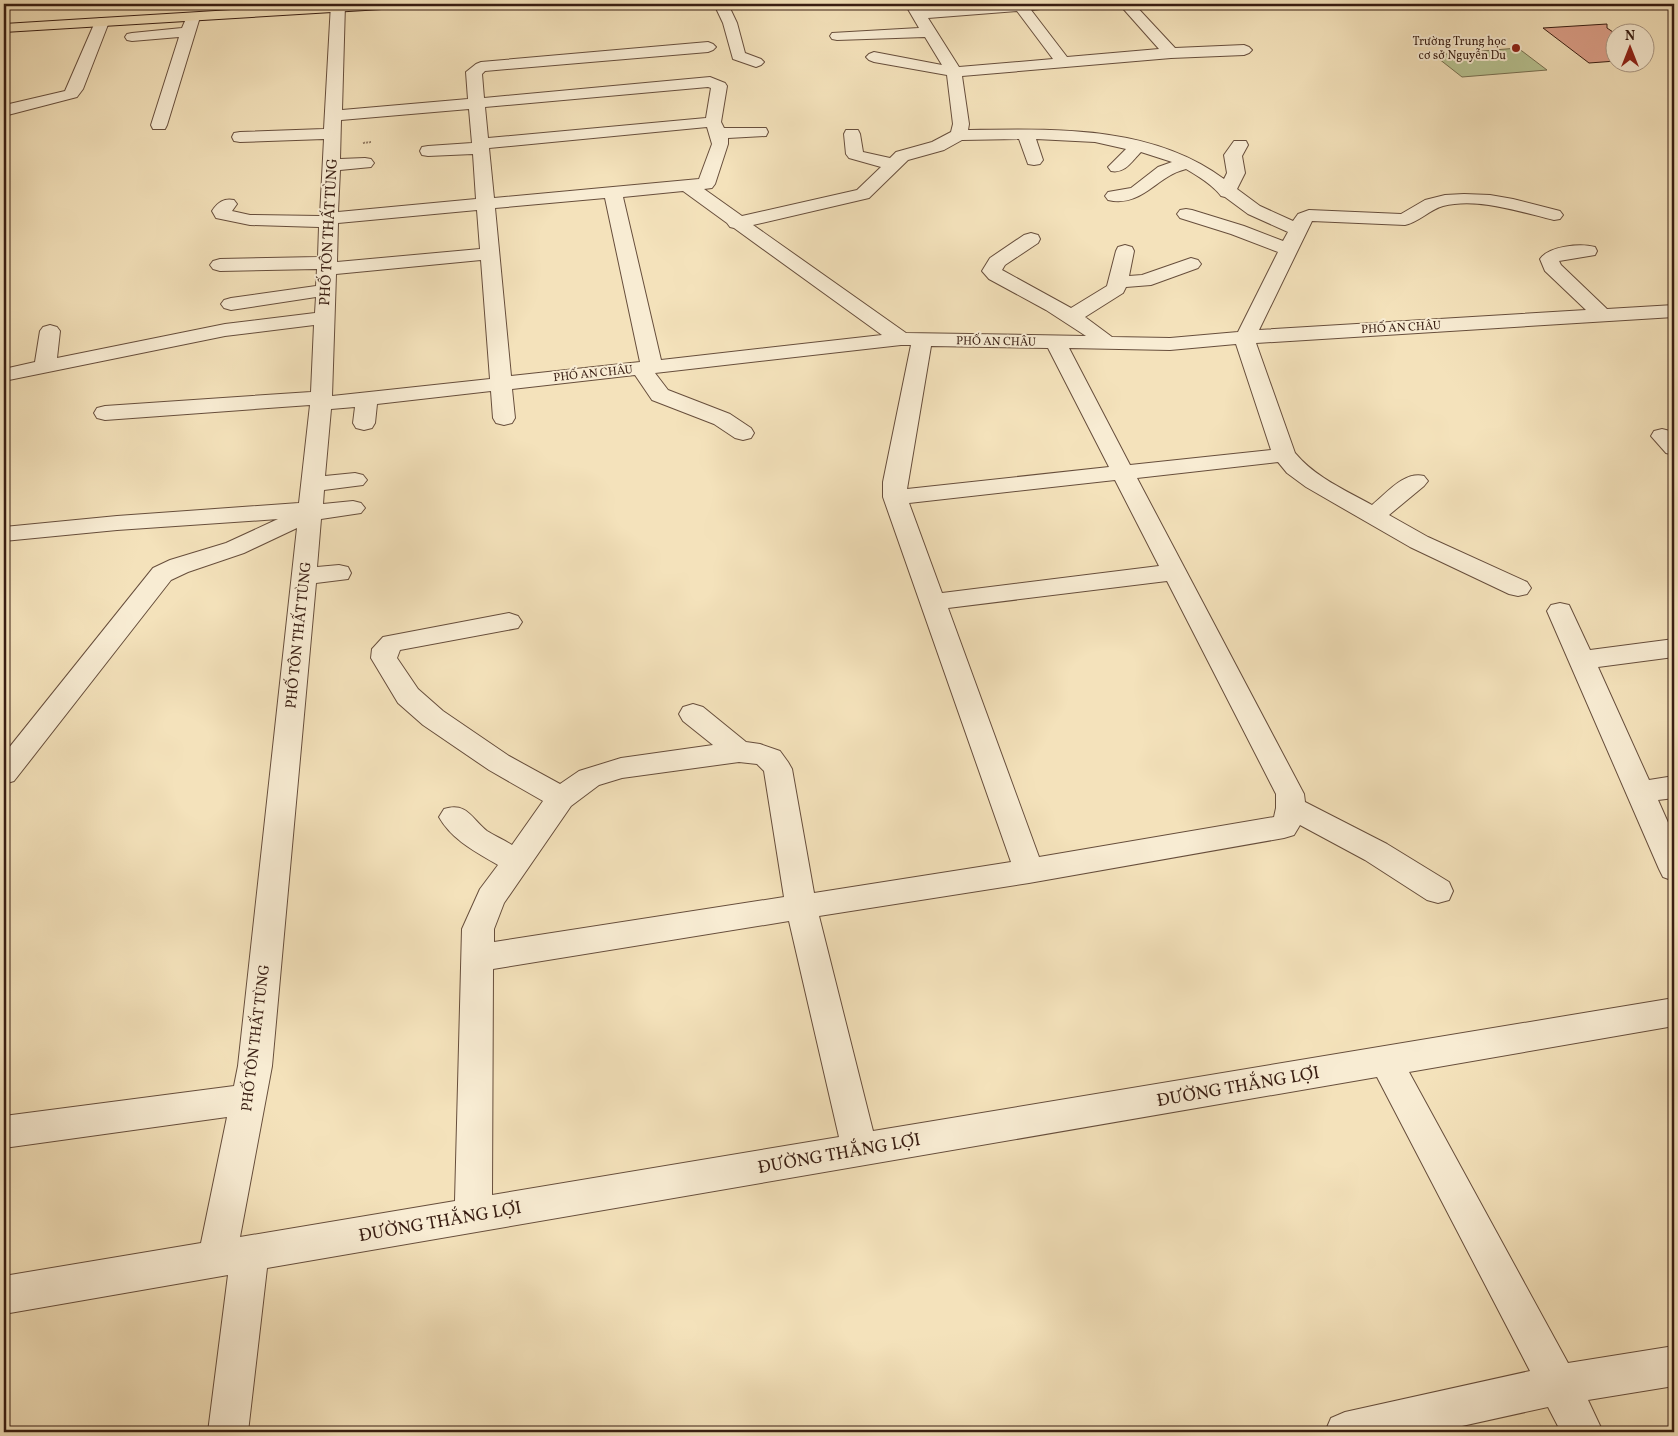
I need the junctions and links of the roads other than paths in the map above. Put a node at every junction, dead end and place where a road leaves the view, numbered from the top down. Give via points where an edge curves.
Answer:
1 (398, 4) edge
2 (721, 4) edge
3 (1055, 4) edge
4 (1126, 4) edge
5 (101, 5) dead end
6 (338, 6) edge
7 (1020, 6) junction
8 (915, 9) edge
9 (194, 16) junction
10 (96, 22) junction
11 (4, 28) edge
12 (188, 32) junction
13 (929, 32) junction
14 (838, 36) dead end
15 (132, 37) dead end
16 (708, 47) dead end
17 (1244, 50) dead end
18 (1171, 53) junction
19 (874, 57) dead end
20 (756, 62) dead end
21 (1064, 62) junction
22 (954, 73) junction
23 (921, 76) dead end
24 (364, 99) dead end
25 (476, 103) junction
26 (4, 111) edge
27 (333, 117) junction
28 (989, 119) dead end
29 (1031, 124) junction
30 (159, 125) dead end
31 (716, 128) junction
32 (960, 130) junction
33 (760, 132) dead end
34 (852, 134) dead end
35 (240, 137) dead end
36 (1240, 145) dead end
37 (480, 146) junction
38 (1138, 146) junction
39 (428, 151) dead end
40 (1034, 160) dead end
41 (365, 163) dead end
42 (893, 164) junction
43 (1187, 164) junction
44 (331, 165) junction
45 (1117, 167) dead end
46 (686, 186) junction
47 (613, 192) junction
48 (1227, 192) junction
49 (1114, 196) dead end
50 (228, 204) dead end
51 (485, 204) junction
52 (1186, 214) dead end
53 (1554, 215) dead end
54 (329, 220) junction
55 (736, 223) junction
56 (1298, 230) junction
57 (1031, 239) dead end
58 (1288, 250) junction
59 (1125, 251) dead end
60 (1588, 251) dead end
61 (489, 254) junction
62 (1191, 264) dead end
63 (220, 265) dead end
64 (326, 274) junction
65 (1117, 282) junction
66 (231, 304) dead end
67 (1674, 311) edge
68 (1602, 315) junction
69 (1073, 316) junction
70 (324, 318) junction
71 (50, 331) dead end
72 (1245, 338) junction
73 (911, 339) junction
74 (1055, 342) junction
75 (1108, 343) junction
76 (44, 366) junction
77 (650, 367) junction
78 (5, 369) edge
79 (500, 382) junction
80 (367, 398) junction
81 (321, 401) junction
82 (718, 405) dead end
83 (106, 413) dead end
84 (504, 418) dead end
85 (364, 423) dead end
86 (743, 434) dead end
87 (1284, 455) junction
88 (1124, 473) junction
89 (355, 480) dead end
90 (1416, 481) dead end
91 (313, 484) junction
92 (895, 497) junction
93 (353, 508) dead end
94 (310, 511) junction
95 (1374, 516) junction
96 (4, 534) edge
97 (1176, 572) junction
98 (339, 573) dead end
99 (304, 576) junction
100 (1518, 588) dead end
101 (933, 602) junction
102 (1560, 611) dead end
103 (509, 622) dead end
104 (1674, 648) edge
105 (1582, 660) junction
106 (693, 714) dead end
107 (739, 752) junction
108 (9, 761) edge
109 (1674, 787) edge
110 (1640, 792) junction
111 (561, 798) junction
112 (1292, 808) junction
113 (454, 817) dead end
114 (516, 861) junction
115 (1674, 869) edge
116 (1029, 871) junction
117 (1438, 891) dead end
118 (801, 907) junction
119 (477, 958) junction
120 (1674, 1012) edge
121 (1386, 1061) junction
122 (248, 1099) junction
123 (4, 1132) edge
124 (860, 1150) junction
125 (473, 1216) junction
126 (234, 1256) junction
127 (4, 1295) edge
128 (1674, 1366) edge
129 (1558, 1385) junction
130 (228, 1432) edge
131 (1345, 1432) edge
132 (1582, 1432) edge

1 - 6 main road
2 - 20 street via 730,23 738,56
3 - 7 street
4 - 18 street
5 - 10 street
6 - 9 main road
6 - 27 street, PHỐ TÔN THẤT TÙNG
7 - 8 street
7 - 21 street
8 - 13 street
9 - 10 main road
9 - 12 street
10 - 11 main road
10 - 26 street via 71,94
12 - 15 street
12 - 30 street
13 - 14 street
13 - 22 street
16 - 25 street via 481,67 474,72
17 - 18 street
18 - 21 street
19 - 22 street
21 - 22 street
22 - 23 street
22 - 32 street
24 - 27 street
25 - 27 street
25 - 31 street via 710,82 719,86
25 - 37 street
27 - 35 street
27 - 44 street, PHỐ TÔN THẤT TÙNG
28 - 32 street
29 - 32 street
29 - 38 street
29 - 40 street
31 - 33 street
31 - 37 street
31 - 46 street via 720,144 706,184
32 - 42 street via 950,141 902,156
34 - 42 street via 855,154
36 - 48 street via 1233,155 1236,174
37 - 39 street
37 - 51 street
38 - 43 street
38 - 45 street
41 - 44 street
42 - 55 street via 863,194
43 - 48 street
43 - 49 street via 1162,172 1130,196
44 - 54 street, PHỐ TÔN THẤT TÙNG
46 - 47 street
46 - 55 street
47 - 51 street
47 - 77 street
48 - 56 street via 1254,210
50 - 54 street via 222,214 250,220
51 - 54 street
51 - 61 street
52 - 58 street via 1223,224
53 - 56 street via 1490,200 1445,200 1431,204 1405,220 1309,215
54 - 64 street, PHỐ TÔN THẤT TÙNG
55 - 73 street
56 - 58 street
57 - 69 street via 997,262 992,271
58 - 72 street
59 - 65 street
60 - 68 street via 1560,254 1549,259 1552,267
61 - 64 street
61 - 79 street
62 - 65 street via 1144,281
63 - 64 street
64 - 66 street
64 - 70 street, PHỐ TÔN THẤT TÙNG
65 - 69 street via 1116,289
67 - 68 street, PHỐ AN CHÂU
68 - 72 street, PHỐ AN CHÂU
69 - 75 street
70 - 76 street via 225,330
70 - 81 street, PHỐ TÔN THẤT TÙNG
71 - 76 street
72 - 75 street, PHỐ AN CHÂU via 1185,344
72 - 87 street
73 - 74 street, PHỐ AN CHÂU
73 - 77 street, PHỐ AN CHÂU
73 - 92 street
74 - 75 street, PHỐ AN CHÂU
74 - 88 street
76 - 78 street
77 - 79 street, PHỐ AN CHÂU
77 - 82 street via 665,384
77 - 86 street via 660,395 722,419
79 - 80 street, PHỐ AN CHÂU
79 - 84 street
80 - 81 street, PHỐ AN CHÂU
80 - 85 street
81 - 83 street, PHỐ AN CHÂU
81 - 91 street, PHỐ TÔN THẤT TÙNG
87 - 88 street
87 - 95 street via 1314,482
88 - 92 street
88 - 97 street
89 - 91 street
90 - 95 street
91 - 94 street, PHỐ TÔN THẤT TÙNG
92 - 101 street
93 - 94 street
94 - 96 street
94 - 99 street, PHỐ TÔN THẤT TÙNG
94 - 108 street via 235,548 162,574
95 - 100 street via 1419,542
97 - 101 street
97 - 112 street via 1290,794
98 - 99 street
99 - 122 street, PHỐ TÔN THẤT TÙNG via 255,1066
101 - 116 street
102 - 105 street
103 - 111 street via 392,643 385,649 384,658 408,696 433,718 499,763
104 - 105 street
105 - 110 street
106 - 107 street
107 - 111 street via 621,768 589,778
107 - 118 street via 770,758 778,769
109 - 110 street
110 - 115 street
111 - 114 street
112 - 116 street via 1284,827
112 - 117 street via 1376,852
113 - 114 street via 477,839
114 - 119 street via 490,898 478,929
116 - 118 street
118 - 119 street
118 - 124 street
119 - 125 street
120 - 121 street, ĐƯỜNG THẮNG LỢI
121 - 124 street, ĐƯỜNG THẮNG LỢI
121 - 129 street
122 - 123 street
122 - 126 street, PHỐ TÔN THẤT TÙNG
124 - 125 street, ĐƯỜNG THẮNG LỢI
125 - 126 street, ĐƯỜNG THẮNG LỢI
126 - 127 street, ĐƯỜNG THẮNG LỢI
126 - 130 street, PHỐ TÔN THẤT TÙNG
128 - 129 street
129 - 131 street
129 - 132 street

